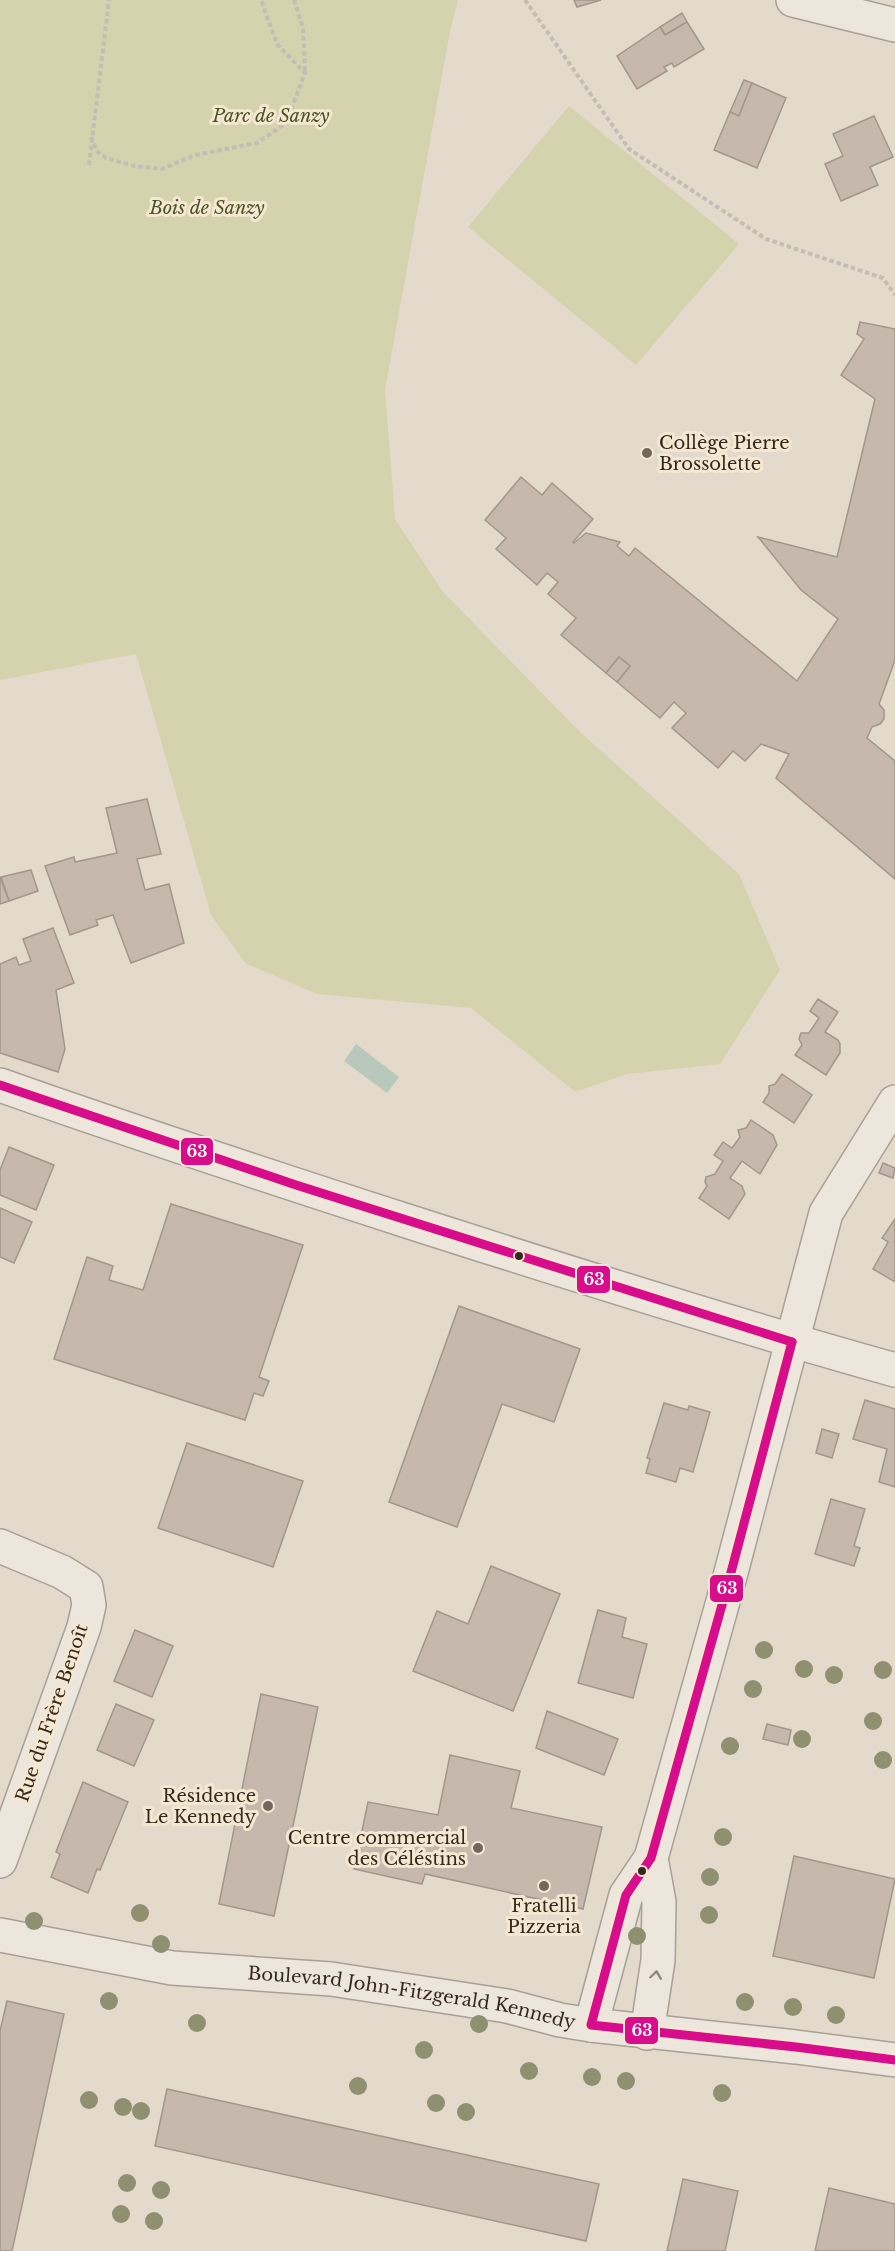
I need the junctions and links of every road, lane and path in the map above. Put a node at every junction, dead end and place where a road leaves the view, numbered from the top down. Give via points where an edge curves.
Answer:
1 (109, 0) edge
2 (261, 0) edge
3 (294, 0) edge
4 (525, 0) edge
5 (793, 0) edge
6 (895, 25) edge
7 (305, 73) junction
8 (91, 137) junction
9 (89, 165) dead end
10 (895, 295) edge
11 (0, 1085) edge
12 (895, 1102) edge
13 (792, 1342) junction
14 (895, 1370) edge
15 (0, 1546) edge
16 (651, 1858) junction
17 (0, 1861) edge
18 (0, 1935) edge
19 (591, 2025) junction
20 (647, 2033) junction
21 (895, 2060) edge

1 - 8 path
2 - 7 path via 277,44
3 - 7 path via 303,28
4 - 10 path via 629,149 766,239 883,278
5 - 6 street
7 - 8 path via 286,123 257,143 195,155 162,169 106,158 96,152
8 - 9 path
11 - 13 street via 377,1211
12 - 13 street via 826,1213
13 - 14 street
13 - 16 street
15 - 17 street, Rue du Frère Benoît via 63,1572 86,1587 88,1605 84,1627
16 - 19 street via 626,1895
20 -> 16 street via 658,1960 659,1902
18 - 19 street, Boulevard John-Fitzgerald Kennedy via 172,1968 331,1979 507,2006
19 - 20 street, Boulevard John-Fitzgerald Kennedy
20 - 21 street, Boulevard John-Fitzgerald Kennedy

